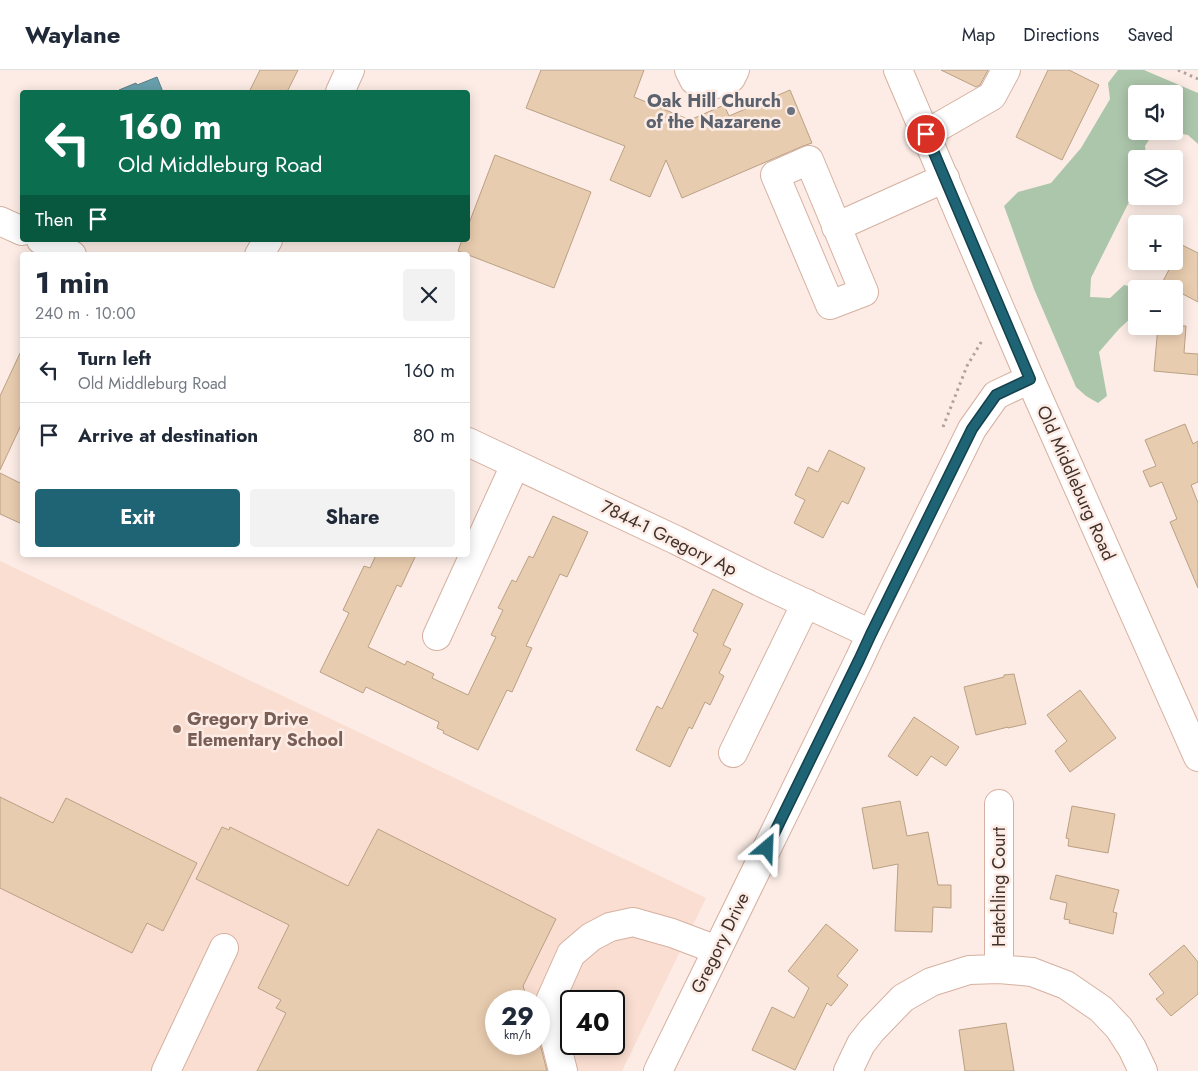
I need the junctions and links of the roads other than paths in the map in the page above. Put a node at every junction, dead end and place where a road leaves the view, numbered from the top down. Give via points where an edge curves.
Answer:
1 (350, 70) edge
2 (689, 70) edge
3 (735, 70) edge
4 (898, 70) edge
5 (1006, 70) edge
6 (341, 90) edge
7 (926, 134) junction
8 (945, 178) junction
9 (0, 220) edge
10 (836, 227) junction
11 (20, 230) edge
12 (45, 242) edge
13 (66, 252) edge
14 (1030, 379) junction
15 (470, 443) edge
16 (515, 465) junction
17 (806, 603) junction
18 (871, 634) junction
19 (437, 636) dead end
20 (733, 753) dead end
21 (1198, 757) edge
22 (999, 804) dead end
23 (224, 948) dead end
24 (717, 950) junction
25 (999, 969) junction
26 (166, 1071) edge
27 (563, 1071) edge
28 (658, 1071) edge
29 (848, 1071) edge
30 (1143, 1071) edge

1 - 6 street
2 - 3 street via 694,80 713,85 731,78
4 - 7 street, Old Middleburg Road
5 - 7 street via 992,96
7 - 8 street, Old Middleburg Road
8 - 10 street
8 - 14 street, Old Middleburg Road
9 - 11 street
10 - 10 street via 809,160 775,175 830,306 864,292
12 - 13 street
14 - 18 street, Gregory Drive via 996,395 972,429
14 - 21 street, Old Middleburg Road
15 - 16 street, 7844-1 Gregory Ap
16 - 17 street, 7844-1 Gregory Ap
16 - 19 street
17 - 18 street, 7844-1 Gregory Ap
17 - 20 street
18 - 24 street, Gregory Drive
22 - 25 street, Hatchling Court
23 - 26 street
24 - 27 street via 633,922 610,927 591,937 571,954 550,1001
24 - 28 street, Gregory Drive
25 - 29 street via 968,970 930,982 903,998 861,1044
25 - 30 street via 1032,972 1066,985 1101,1009 1124,1034

